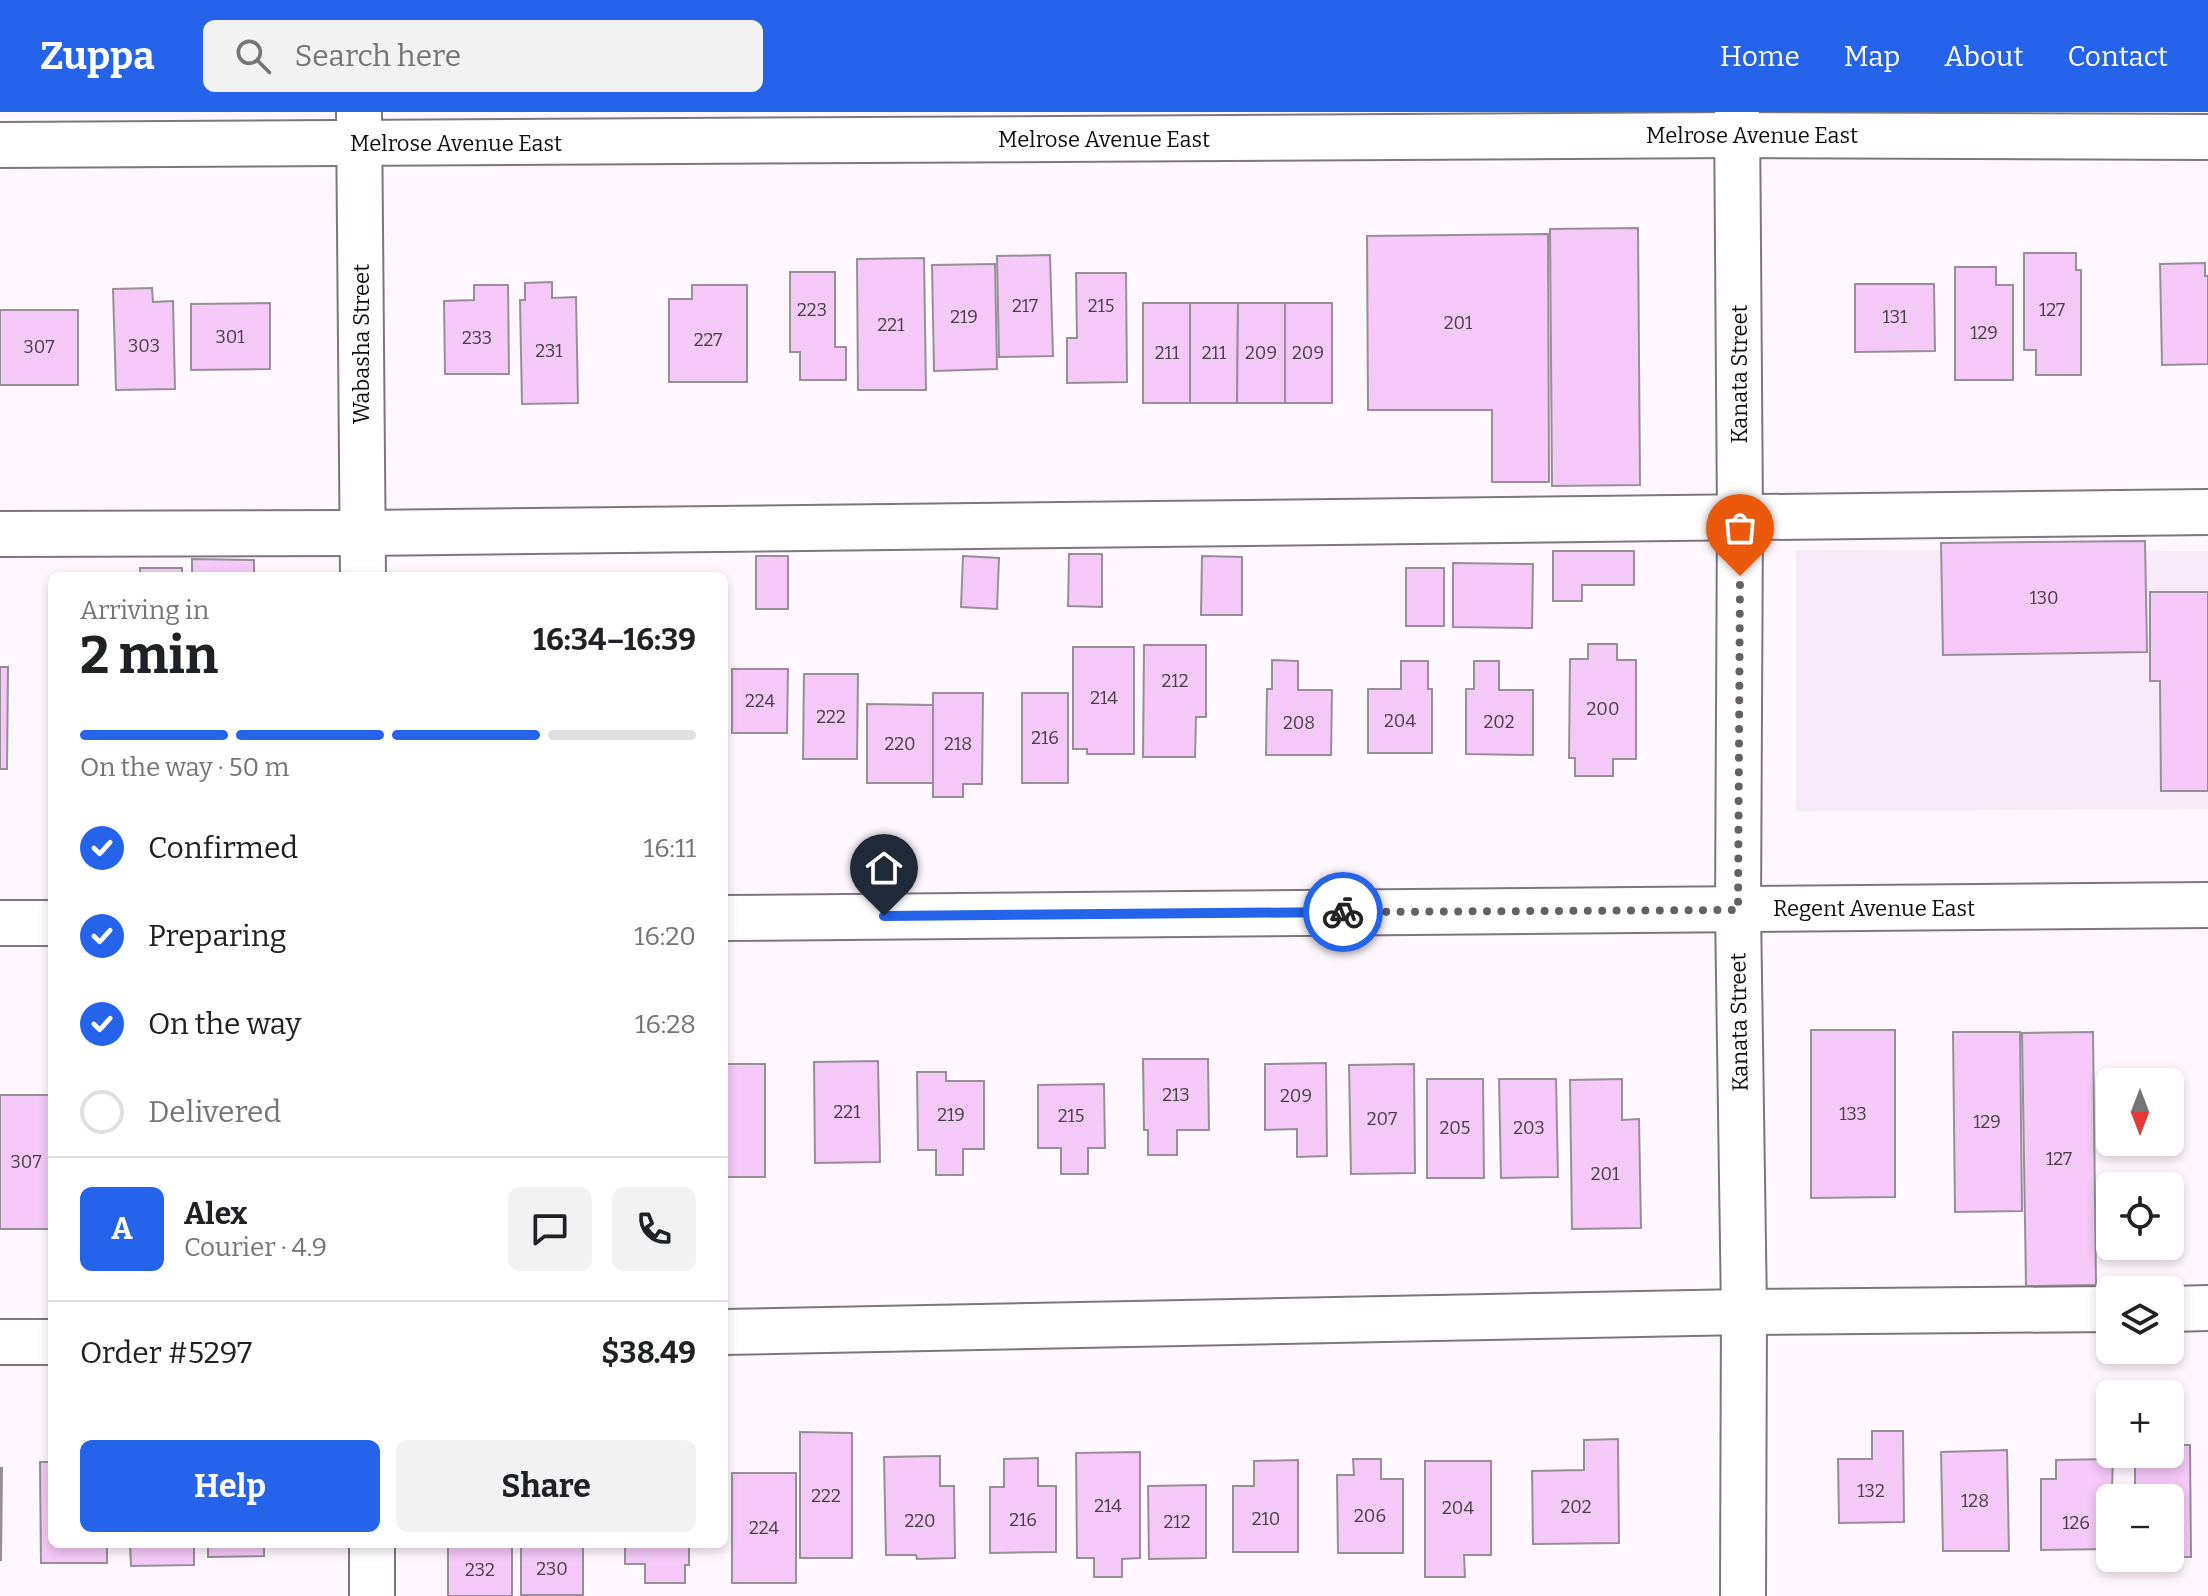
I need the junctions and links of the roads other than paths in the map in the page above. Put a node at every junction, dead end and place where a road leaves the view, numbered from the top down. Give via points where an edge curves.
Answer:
1 (1737, 123) edge
2 (360, 128) edge
3 (2208, 137) edge
4 (0, 145) edge
5 (2208, 512) edge
6 (1740, 517) junction
7 (363, 533) junction
8 (0, 534) edge
9 (363, 572) edge
10 (2208, 905) edge
11 (1738, 910) junction
12 (728, 918) edge
13 (0, 923) edge
14 (48, 923) edge
15 (2208, 1308) edge
16 (2096, 1309) edge
17 (2184, 1309) edge
18 (1744, 1312) junction
19 (728, 1332) edge
20 (0, 1342) edge
21 (48, 1342) edge
22 (372, 1548) edge
23 (372, 1596) edge
24 (1743, 1596) edge

1 - 2 street, Melrose Avenue East
1 - 3 street, Melrose Avenue East
1 - 6 street, Kanata Street
2 - 4 street, Melrose Avenue East
2 - 7 street, Wabasha Street
5 - 6 street
6 - 7 street
6 - 11 street, Kanata Street
7 - 8 street
7 - 9 street, Wabasha Street
10 - 11 street, Regent Avenue East
11 - 12 street, Regent Avenue East
11 - 18 street, Kanata Street
13 - 14 street
15 - 17 street
16 - 18 street
18 - 19 street
18 - 24 street, Kanata Street
20 - 21 street
22 - 23 street

